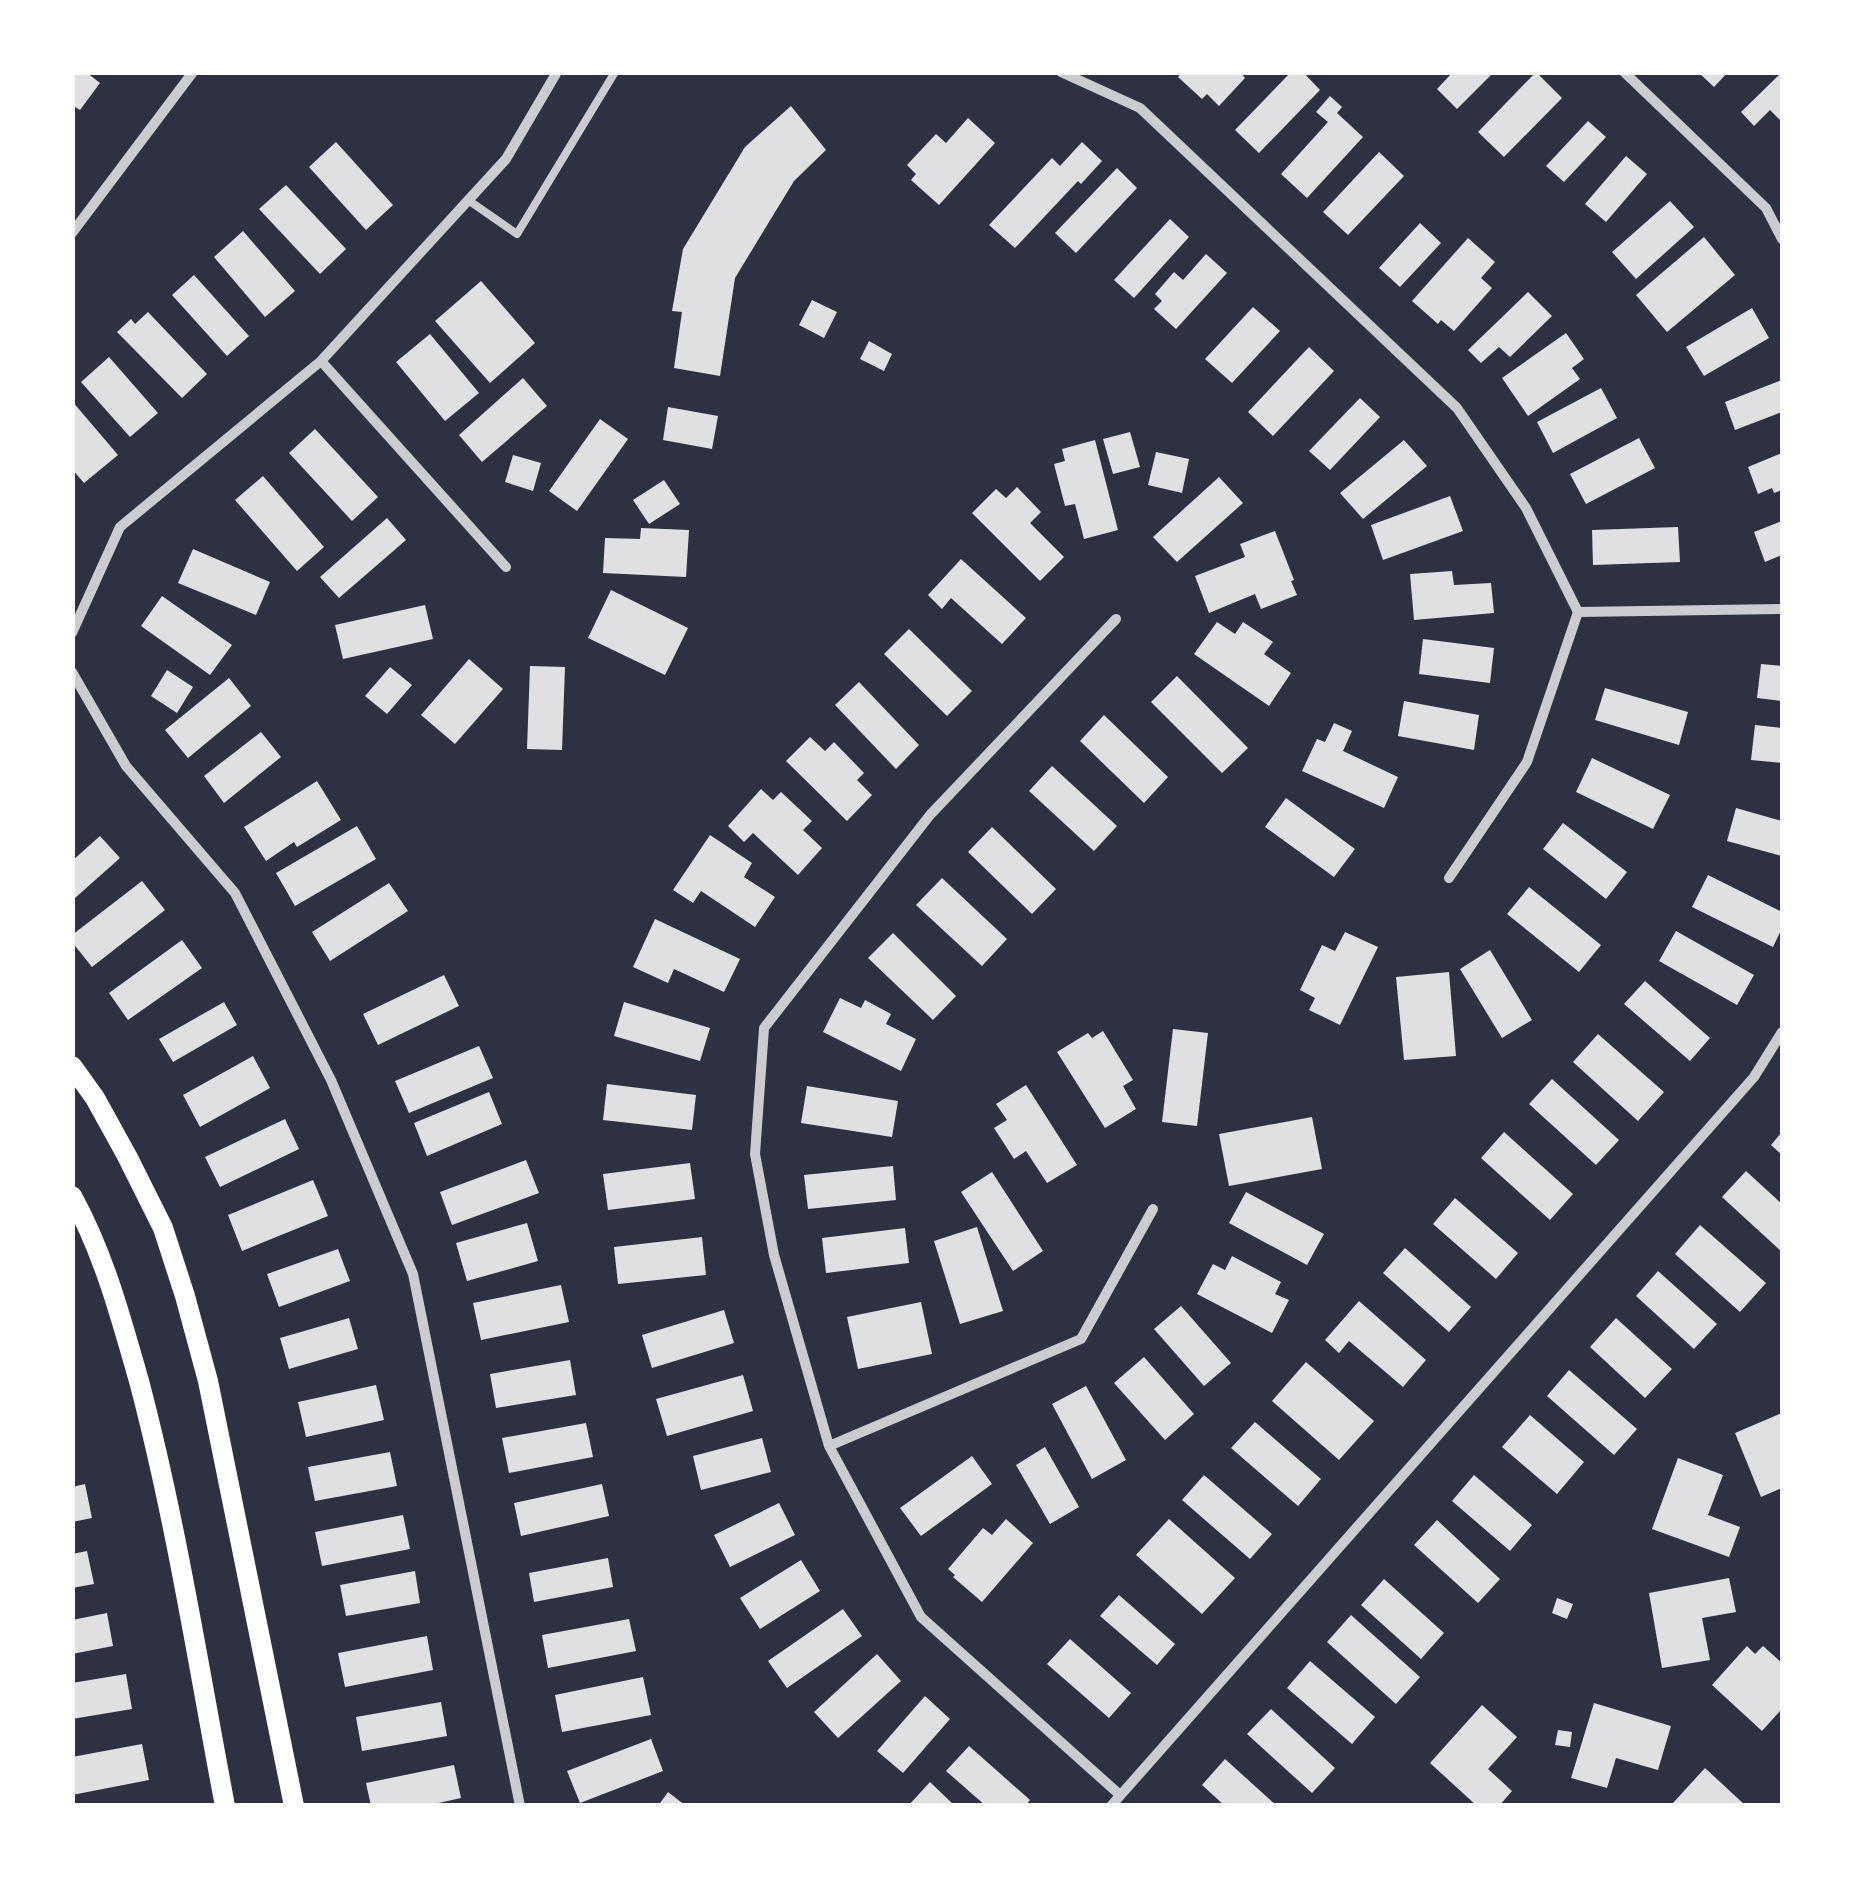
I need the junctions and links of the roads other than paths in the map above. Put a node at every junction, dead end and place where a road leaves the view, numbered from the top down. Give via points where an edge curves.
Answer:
1 (193, 72) edge
2 (557, 72) edge
3 (615, 72) edge
4 (1061, 72) edge
5 (1624, 72) edge
6 (468, 200) junction
7 (72, 233) edge
8 (1782, 238) edge
9 (321, 361) junction
10 (506, 568) dead end
11 (1782, 608) edge
12 (1578, 612) junction
13 (1116, 620) dead end
14 (72, 633) edge
15 (72, 672) edge
16 (1449, 878) dead end
17 (1782, 1032) edge
18 (72, 1066) edge
19 (72, 1196) edge
20 (1152, 1209) dead end
21 (829, 1446) junction
22 (1120, 1795) junction
23 (225, 1806) edge
24 (294, 1806) edge
25 (520, 1806) edge
26 (1110, 1806) edge

1 - 7 street
2 - 6 street via 506,159
3 - 6 lane via 518,234
4 - 12 street via 1140,108 1458,408 1526,508
5 - 8 street via 1766,208
6 - 9 street
9 - 10 street
9 - 14 street via 120,527
11 - 12 street
12 - 16 street via 1526,762
13 - 21 street via 930,815 764,1028 755,1154 774,1255
15 - 25 street via 126,766 234,894 330,1080 413,1274
17 - 22 street via 1754,1077
18 - 24 main road via 134,1170 185,1296
19 - 23 main road via 118,1305 154,1437
20 - 21 street via 1081,1338
21 - 22 street via 921,1617
22 - 26 street

